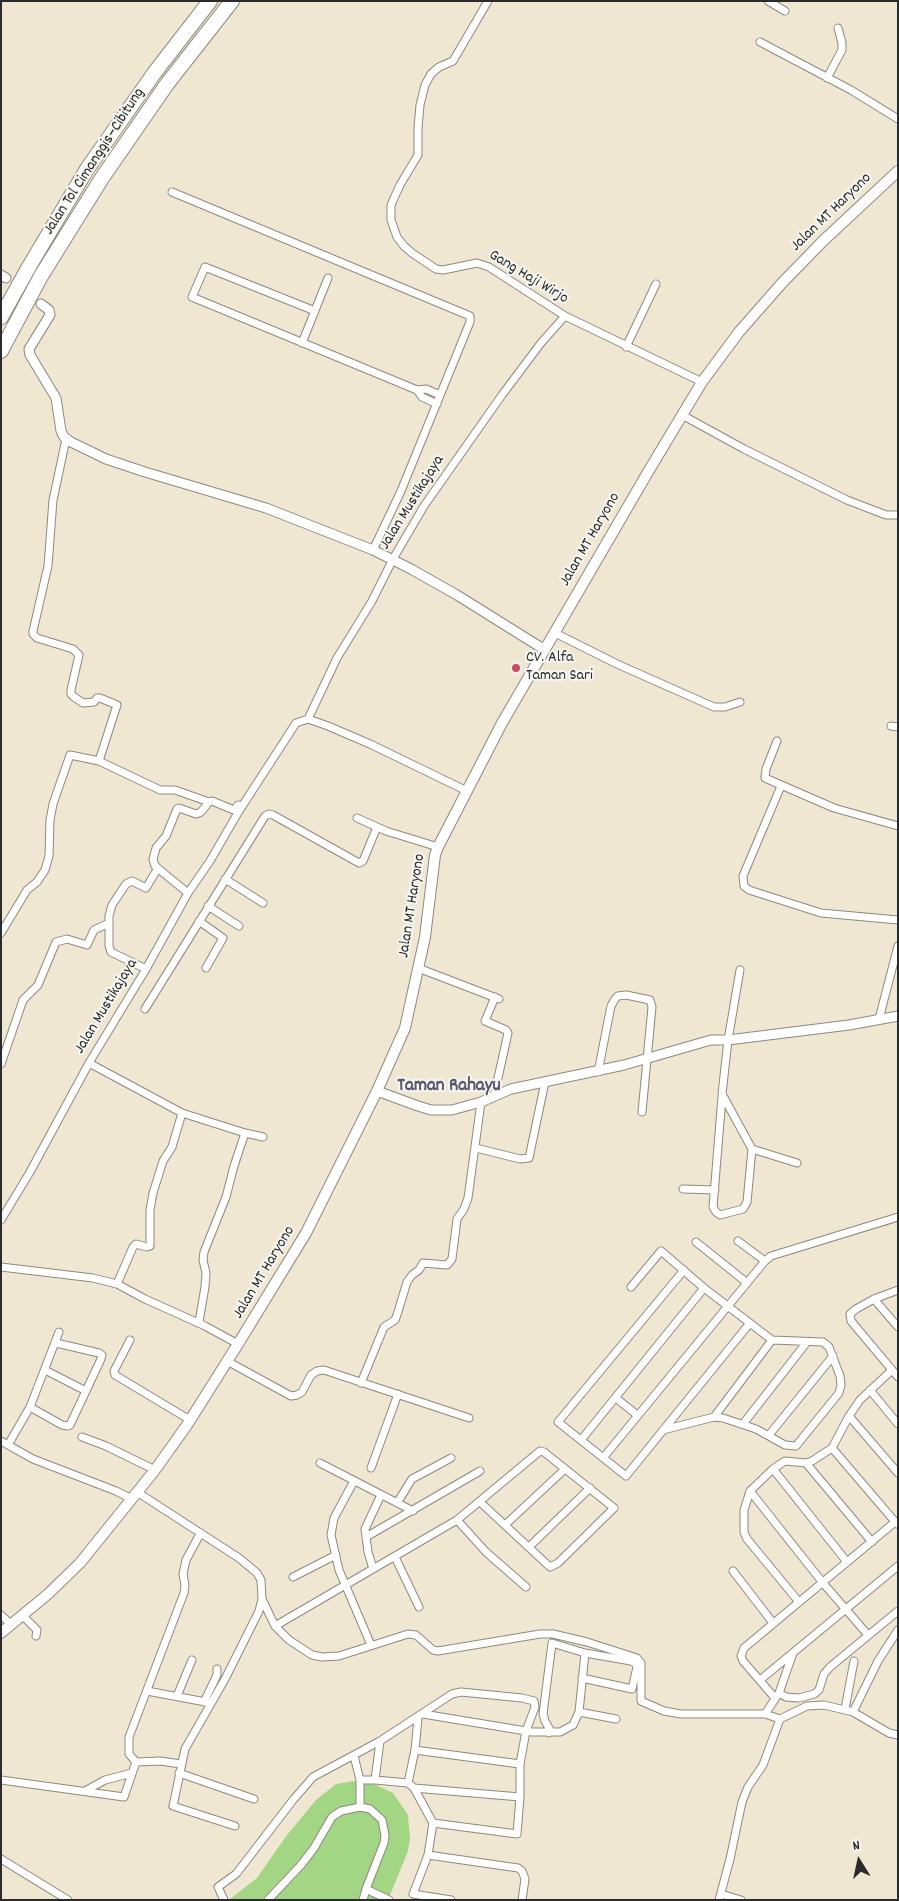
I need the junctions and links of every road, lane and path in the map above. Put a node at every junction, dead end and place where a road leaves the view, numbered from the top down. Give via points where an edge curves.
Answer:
1 (210, 1) edge
2 (232, 1) edge
3 (488, 1) edge
4 (768, 1) edge
5 (785, 11) dead end
6 (838, 28) dead end
7 (760, 42) dead end
8 (827, 78) junction
9 (898, 119) edge
10 (898, 171) edge
11 (172, 192) dead end
12 (328, 278) dead end
13 (656, 284) dead end
14 (41, 304) dead end
15 (315, 311) junction
16 (564, 316) junction
17 (1, 317) edge
18 (302, 343) junction
19 (626, 346) junction
20 (1, 351) edge
21 (702, 382) junction
22 (417, 390) junction
23 (440, 395) junction
24 (437, 404) junction
25 (682, 415) junction
26 (66, 439) junction
27 (898, 515) edge
28 (373, 550) junction
29 (393, 559) junction
30 (555, 633) junction
31 (545, 650) junction
32 (740, 702) dead end
33 (304, 720) junction
34 (777, 741) dead end
35 (99, 761) junction
36 (781, 786) junction
37 (467, 791) junction
38 (209, 802) junction
39 (357, 818) dead end
40 (898, 826) edge
41 (378, 827) junction
42 (438, 847) junction
43 (158, 868) junction
44 (225, 879) junction
45 (188, 893) junction
46 (263, 903) dead end
47 (208, 906) junction
48 (898, 920) edge
49 (199, 921) junction
50 (109, 923) junction
51 (239, 926) dead end
52 (1, 933) edge
53 (898, 946) edge
54 (206, 968) dead end
55 (418, 968) junction
56 (146, 969) junction
57 (740, 970) dead end
58 (145, 1009) dead end
59 (898, 1016) edge
60 (879, 1019) junction
61 (728, 1040) junction
62 (647, 1060) junction
63 (89, 1063) junction
64 (1, 1064) edge
65 (598, 1072) junction
66 (544, 1082) junction
67 (377, 1091) junction
68 (722, 1094) junction
69 (494, 1096) junction
70 (481, 1102) junction
71 (642, 1112) dead end
72 (182, 1113) junction
73 (245, 1134) junction
74 (263, 1136) dead end
75 (476, 1148) junction
76 (752, 1149) junction
77 (797, 1163) dead end
78 (683, 1189) dead end
79 (714, 1190) junction
80 (898, 1217) edge
81 (1, 1220) edge
82 (738, 1241) dead end
83 (696, 1242) dead end
84 (765, 1260) junction
85 (1, 1267) edge
86 (684, 1270) junction
87 (746, 1282) junction
88 (117, 1284) junction
89 (631, 1287) dead end
90 (704, 1288) junction
91 (898, 1290) edge
92 (874, 1299) junction
93 (727, 1305) junction
94 (199, 1322) junction
95 (750, 1323) junction
96 (898, 1327) edge
97 (59, 1332) dead end
98 (130, 1340) dead end
99 (772, 1340) junction
100 (56, 1342) junction
101 (807, 1342) junction
102 (238, 1344) junction
103 (833, 1356) junction
104 (227, 1361) junction
105 (44, 1370) junction
106 (892, 1370) junction
107 (898, 1377) edge
108 (361, 1382) junction
109 (870, 1390) junction
110 (86, 1391) junction
111 (398, 1394) junction
112 (616, 1398) junction
113 (30, 1406) junction
114 (637, 1416) junction
115 (849, 1416) junction
116 (714, 1417) junction
117 (469, 1418) dead end
118 (190, 1420) junction
119 (744, 1424) junction
120 (898, 1424) edge
121 (663, 1430) junction
122 (768, 1435) junction
123 (82, 1438) dead end
124 (581, 1440) junction
125 (5, 1443) edge
126 (832, 1448) junction
127 (451, 1458) dead end
128 (603, 1458) junction
129 (806, 1462) junction
130 (320, 1463) dead end
131 (371, 1468) dead end
132 (565, 1469) junction
133 (773, 1469) junction
134 (156, 1470) junction
135 (480, 1471) dead end
136 (898, 1473) edge
137 (354, 1480) junction
138 (590, 1488) junction
139 (750, 1491) junction
140 (381, 1495) junction
141 (135, 1496) junction
142 (480, 1502) junction
143 (397, 1503) junction
144 (412, 1511) junction
145 (458, 1520) junction
146 (897, 1523) edge
147 (505, 1525) junction
148 (200, 1534) junction
149 (366, 1537) junction
150 (872, 1542) junction
151 (530, 1547) junction
152 (336, 1555) junction
153 (395, 1557) junction
154 (847, 1562) junction
155 (898, 1566) edge
156 (373, 1568) junction
157 (733, 1571) dead end
158 (293, 1577) dead end
159 (823, 1582) junction
160 (345, 1586) junction
161 (526, 1586) dead end
162 (262, 1599) junction
163 (799, 1602) junction
164 (418, 1607) dead end
165 (845, 1609) junction
166 (898, 1611) edge
167 (1, 1615) edge
168 (23, 1616) junction
169 (773, 1623) junction
170 (12, 1625) junction
171 (275, 1626) junction
172 (898, 1630) edge
173 (1, 1633) edge
174 (868, 1635) junction
175 (36, 1636) dead end
176 (371, 1645) junction
177 (585, 1653) junction
178 (793, 1653) junction
179 (192, 1660) dead end
180 (854, 1661) dead end
181 (218, 1669) dead end
182 (582, 1678) junction
183 (760, 1680) junction
184 (147, 1691) junction
185 (177, 1696) junction
186 (777, 1696) junction
187 (208, 1703) junction
188 (845, 1709) junction
189 (579, 1712) junction
190 (853, 1712) junction
191 (765, 1714) junction
192 (420, 1716) junction
193 (616, 1719) dead end
194 (780, 1719) junction
195 (529, 1731) junction
196 (549, 1733) junction
197 (898, 1735) edge
198 (380, 1741) junction
199 (415, 1750) junction
200 (354, 1756) junction
201 (136, 1762) junction
202 (181, 1764) junction
203 (520, 1764) junction
204 (132, 1773) junction
205 (179, 1773) junction
206 (1, 1780) edge
207 (360, 1780) junction
208 (375, 1780) junction
209 (411, 1786) junction
210 (84, 1791) junction
211 (520, 1797) junction
212 (254, 1799) dead end
213 (360, 1807) junction
214 (433, 1823) junction
215 (235, 1826) dead end
216 (428, 1855) junction
217 (1, 1859) edge
218 (366, 1889) junction
219 (411, 1897) edge
220 (720, 1897) edge
221 (68, 1900) edge
222 (224, 1900) edge
223 (268, 1900) edge
224 (363, 1900) edge
225 (389, 1900) edge
226 (451, 1900) edge
227 (522, 1900) edge
228 (741, 1900) edge

1 - 17 highway, Jalan Tol Cimanggis–Cibitung via 155,72 88,169
2 - 20 highway, Jalan Tol Cimanggis–Cibitung via 167,84 102,178 41,276
3 - 16 street, Gang Haji Wirjo via 453,61 439,67 425,85 420,105 418,155 395,195 391,220 404,246 436,269 483,264
4 - 5 street
6 - 8 street via 842,50
7 - 8 street
8 - 9 street
10 - 21 main road, Jalan MT Haryono via 782,283 739,332
11 - 23 street via 468,314 470,322
12 - 15 street
13 - 19 street
14 - 26 street via 50,315 29,349 56,398 61,431
15 - 18 street
15 - 18 street via 205,267 192,298
16 - 19 street, Gang Haji Wirjo
16 - 29 street, Jalan Mustikajaya via 502,394 446,474
18 - 22 street
19 - 21 street, Gang Haji Wirjo
21 - 25 main road, Jalan MT Haryono
22 - 23 street via 426,389
22 - 24 street via 422,397
23 - 24 street
24 - 28 street via 402,491
25 - 27 street via 847,500 886,515
25 - 30 main road, Jalan MT Haryono
26 - 28 street via 106,459 266,508
26 - 35 street via 53,500 49,560 33,634 73,649 80,655 71,690 74,697 83,704 100,698 117,705
28 - 29 street
29 - 31 street
29 - 33 street, Jalan Mustikajaya
30 - 31 main road, Jalan MT Haryono
30 - 32 street via 714,707
31 - 37 main road, Jalan MT Haryono
33 - 37 street via 370,744
33 - 38 street via 293,722 288,728 234,810
33 - 45 street, Jalan Mustikajaya via 290,730
34 - 36 street via 765,775
35 - 38 street via 160,790 175,790
35 - 52 street via 73,754 68,757 53,804 45,870
36 - 40 street via 834,808
36 - 48 street via 743,876 744,886 821,913
37 - 42 main road, Jalan MT Haryono
38 - 43 street via 196,814 177,809 166,836 156,848 153,865
39 - 41 street
41 - 42 street
41 - 44 street via 363,861 359,863 267,814
42 - 55 main road, Jalan MT Haryono
43 - 45 street
43 - 50 street via 146,888 132,881 126,884 112,904
44 - 46 street
44 - 47 street
45 - 56 street, Jalan Mustikajaya
47 - 49 street
47 - 51 street
49 - 54 street via 223,938
49 - 58 street
50 - 56 street via 112,952
50 - 64 street via 94,930 87,945 67,939 56,942 38,985 23,1000
53 - 60 street
55 - 67 main road, Jalan MT Haryono via 405,1028
55 - 69 street via 497,998 485,1022 508,1032
56 - 63 street, Jalan Mustikajaya
57 - 61 street
59 - 60 street
60 - 61 street
61 - 62 street via 700,1042
61 - 68 street
62 - 65 street
62 - 65 street via 651,1004 646,998 621,995 611,1006
62 - 71 street
63 - 72 street
63 - 81 street, Jalan Mustikajaya
65 - 66 street
66 - 69 street
66 - 75 street via 529,1158 520,1159
67 - 70 street via 436,1110 452,1110
67 - 102 main road, Jalan MT Haryono via 306,1234
68 - 76 street
68 - 79 street
69 - 70 street
70 - 75 street
72 - 73 street
72 - 88 street via 153,1193 150,1246 136,1244 133,1247
73 - 74 street
73 - 94 street via 204,1252 205,1287
75 - 108 street via 468,1198 457,1219 452,1259 447,1265 423,1263 412,1275 395,1320 384,1327
76 - 77 street
76 - 79 street via 747,1202 743,1209 716,1212 713,1207
78 - 79 street
80 - 84 street
82 - 84 street
83 - 87 street
84 - 87 street
85 - 88 street
86 - 89 street via 661,1251
86 - 90 street
86 - 124 street via 558,1422
87 - 93 street
88 - 94 street
90 - 93 street
90 - 112 street
91 - 92 street
92 - 96 street
92 - 106 street via 856,1308 850,1314 851,1321
93 - 95 street
93 - 114 street
94 - 102 street
95 - 99 street
95 - 121 street
97 - 100 street
98 - 118 street via 115,1375
99 - 101 street
99 - 116 street
100 - 105 street
100 - 110 street via 102,1354
101 - 103 street via 823,1342
101 - 119 street
102 - 104 main road, Jalan MT Haryono
103 - 122 street
103 - 122 street via 840,1376 839,1393 800,1442 796,1446 785,1445
104 - 108 street via 291,1396 302,1392 311,1376 319,1370
104 - 118 main road, Jalan MT Haryono
105 - 110 street
105 - 113 street
106 - 107 street
106 - 109 street
108 - 111 street
109 - 115 street
109 - 120 street
110 - 113 street via 68,1426
111 - 117 street
111 - 131 street
112 - 114 street
112 - 124 street
113 - 125 street
114 - 128 street
115 - 126 street
115 - 136 street
116 - 119 street
116 - 121 street
118 - 134 main road, Jalan MT Haryono
119 - 122 street
121 - 128 street via 626,1476
123 - 134 street
124 - 128 street
125 - 141 street via 33,1459
126 - 129 street via 820,1458
126 - 146 street
127 - 143 street via 412,1479
129 - 133 street via 785,1461
129 - 150 street
130 - 137 street
132 - 138 street
132 - 142 street via 540,1451
132 - 147 street
133 - 139 street
133 - 154 street
134 - 141 main road, Jalan MT Haryono
135 - 144 street
137 - 140 street
137 - 152 street via 332,1526
138 - 151 street
138 - 151 street via 613,1509 550,1567
139 - 159 street
139 - 163 street via 744,1510 744,1532
140 - 143 street
140 - 149 street via 365,1529
141 - 148 street
141 - 168 main road, Jalan MT Haryono via 80,1563
142 - 145 street
142 - 147 street
143 - 144 street
144 - 149 street
145 - 153 street
145 - 161 street via 486,1552
146 - 150 street
147 - 151 street
148 - 162 street via 257,1573 261,1580
148 - 184 street via 183,1568 184,1593
149 - 156 street
150 - 154 street
152 - 158 street
152 - 160 street
153 - 156 street
153 - 164 street
154 - 159 street
155 - 165 street
156 - 160 street
157 - 169 street
159 - 163 street
159 - 165 street
160 - 171 street
160 - 176 street
162 - 171 street
162 - 187 street via 259,1611
163 - 169 street
165 - 174 street
165 - 178 street
166 - 174 street
167 - 170 street
168 - 170 main road, Jalan MT Haryono
168 - 175 street via 37,1630
169 - 183 street via 742,1651 743,1661
170 - 173 main road, Jalan MT Haryono
171 - 176 street via 289,1640 312,1655 322,1657 339,1656
172 - 190 street via 878,1661
174 - 186 street via 830,1667 814,1694 799,1698
176 - 191 street via 408,1634 416,1635 438,1651 553,1634 637,1658 641,1663 640,1700 664,1712
177 - 182 street
177 - 182 street via 631,1661 637,1667 632,1689
177 - 196 street via 552,1643 544,1714
178 - 183 street
178 - 186 street
179 - 185 street
180 - 188 street
181 - 187 street
182 - 189 street
183 - 186 street
184 - 185 street
184 - 201 street via 129,1737 129,1754
185 - 187 street
186 - 191 street
187 - 202 street
188 - 190 street
188 - 194 street via 816,1705
189 - 193 street
189 - 196 street via 567,1730
190 - 197 street
191 - 194 street
192 - 195 street
192 - 195 street via 443,1699 461,1692 531,1699 535,1707
192 - 198 street
192 - 199 street
194 - 220 street via 762,1765 748,1787
195 - 196 street
195 - 203 street
198 - 200 street
198 - 208 street
199 - 203 street
199 - 209 street
200 - 207 street
200 - 222 street via 313,1777 236,1874 218,1887
201 - 202 street
201 - 204 street
202 - 205 street
203 - 211 street
204 - 210 street via 104,1780
204 - 210 street via 124,1797
205 - 212 street
205 - 215 street via 173,1806
206 - 210 street
207 - 208 street
207 - 213 street
208 - 209 street
209 - 211 street
209 - 214 street
211 - 214 street via 517,1834
213 - 218 street via 370,1810 382,1820 385,1835
213 - 223 street via 341,1811 332,1817 314,1848
214 - 216 street
216 - 219 street
216 - 227 street via 518,1868 525,1879
217 - 221 street
218 - 224 street
218 - 225 street
219 - 226 street
220 - 228 street

